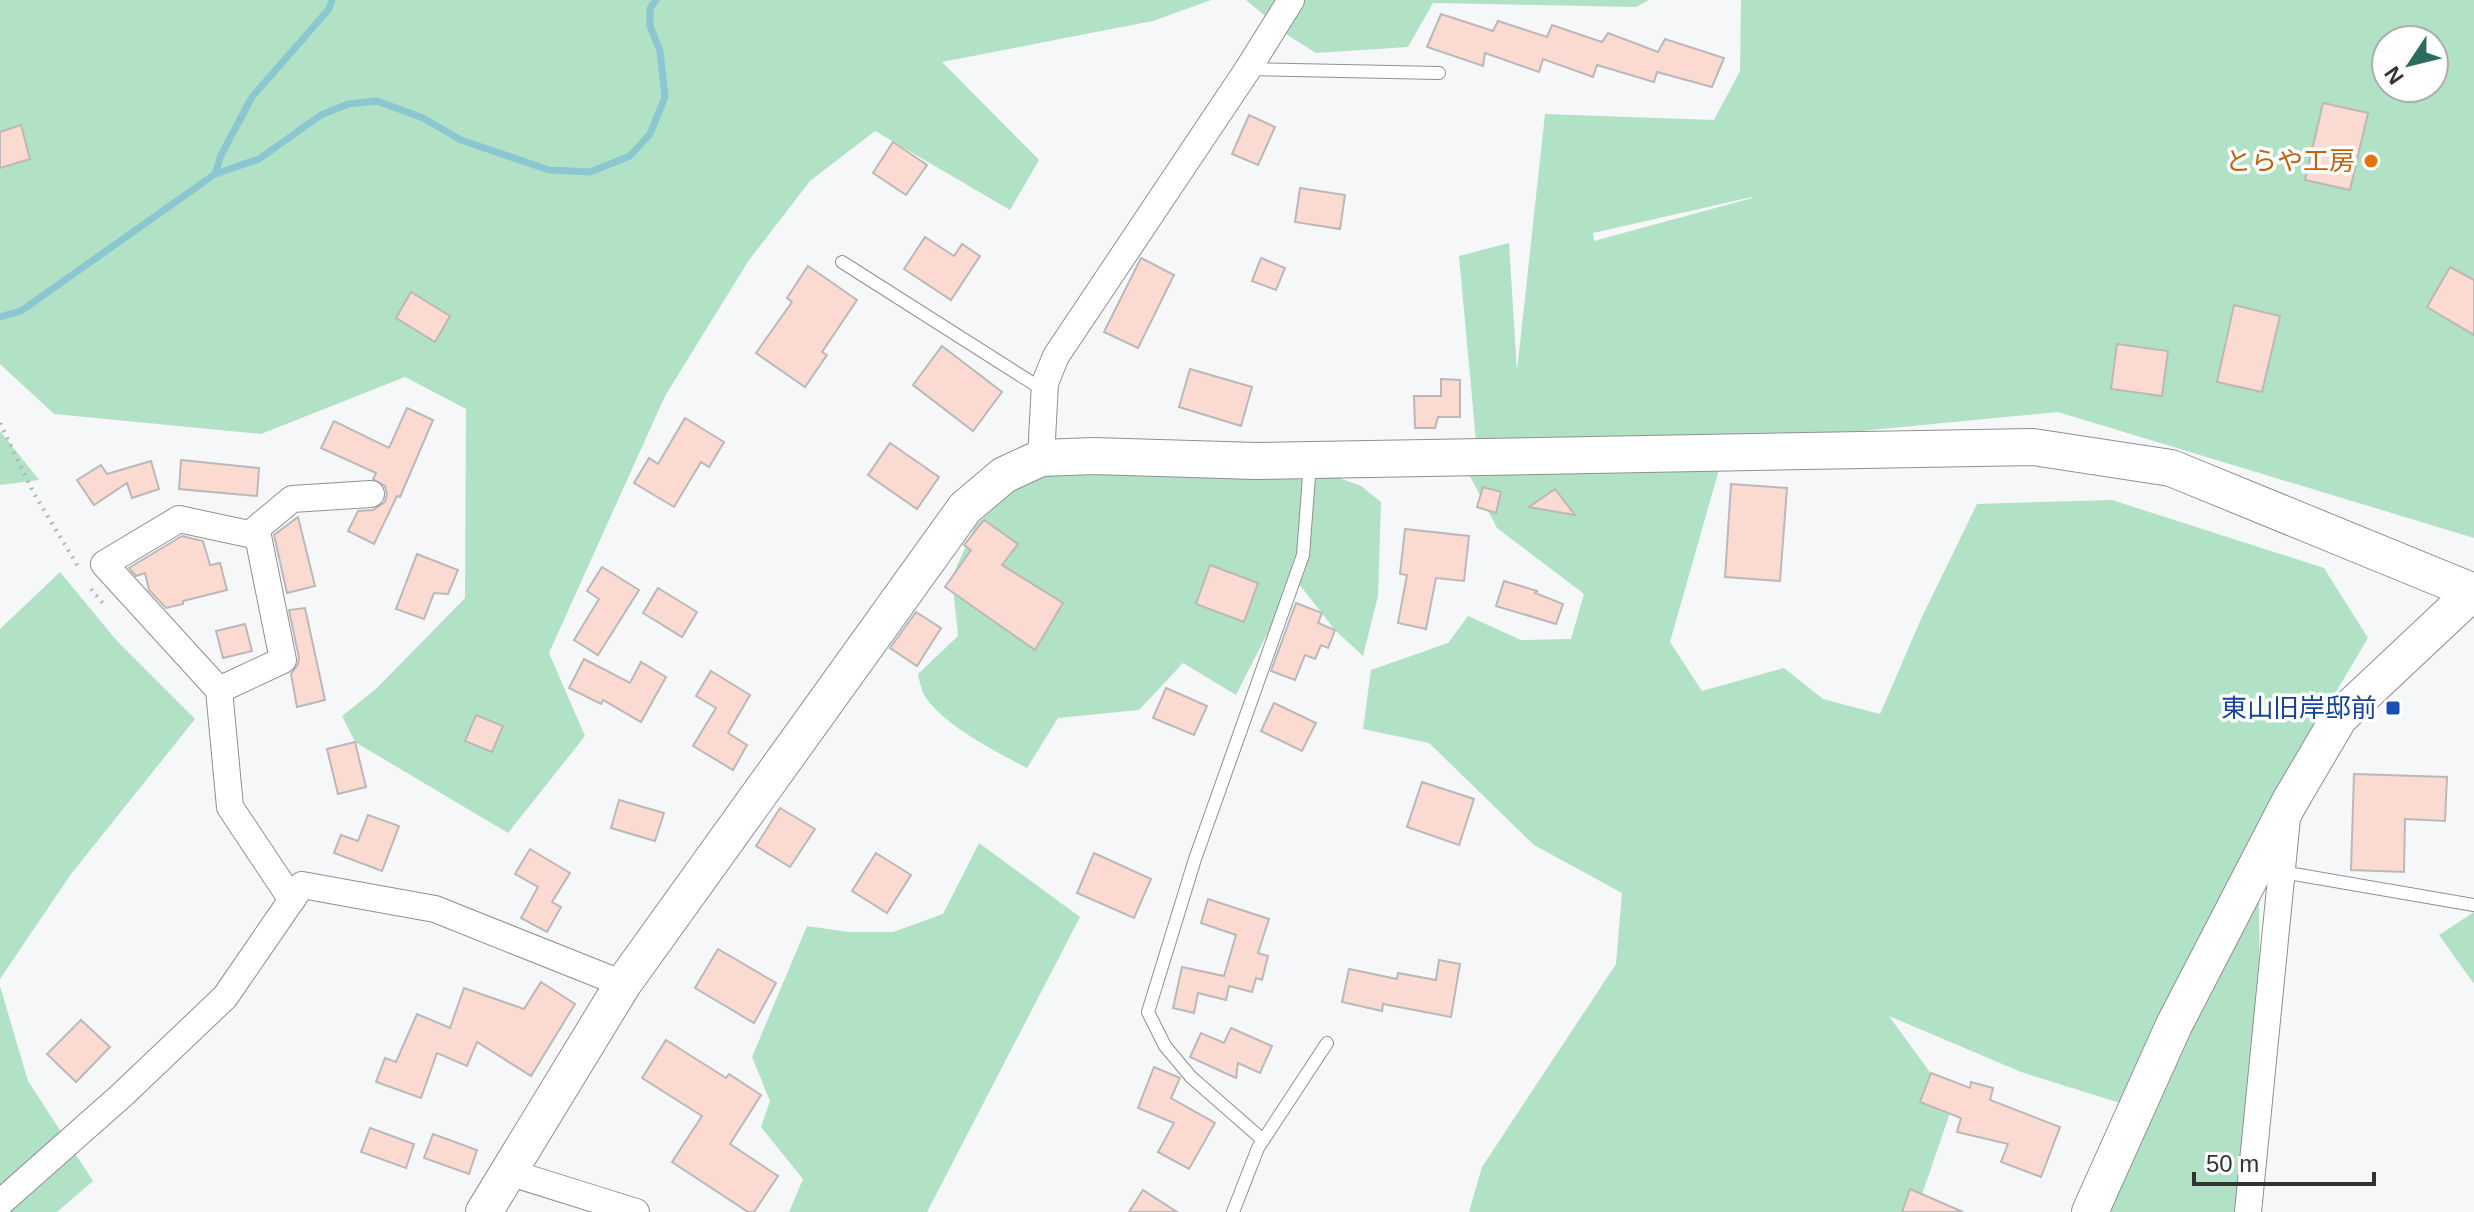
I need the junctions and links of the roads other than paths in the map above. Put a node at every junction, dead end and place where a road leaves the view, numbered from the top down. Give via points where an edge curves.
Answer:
1 (1291, 0) edge
2 (1248, 69) junction
3 (1439, 73) dead end
4 (842, 262) dead end
5 (1045, 391) junction
6 (1041, 458) junction
7 (1310, 460) junction
8 (371, 494) dead end
9 (250, 534) junction
10 (2474, 592) edge
11 (219, 690) junction
12 (2289, 803) junction
13 (2282, 872) junction
14 (292, 900) junction
15 (2474, 905) edge
16 (623, 984) junction
17 (1327, 1043) dead end
18 (1263, 1140) junction
19 (508, 1172) junction
20 (0, 1203) edge
21 (484, 1212) edge
22 (636, 1212) edge
23 (1233, 1212) edge
24 (2090, 1212) edge
25 (2248, 1212) edge

1 - 2 street
2 - 3 lane
2 - 5 street via 1056,356
4 - 5 lane
5 - 6 street
6 - 7 street
6 - 16 street via 1004,475 965,508
7 - 10 street via 2033,447 2171,468
7 - 18 lane via 1303,555 1195,859 1148,1012 1165,1046 1191,1077
8 - 9 street via 292,499
9 - 11 street via 258,536 283,660
9 - 11 street via 179,519 104,564
10 - 12 street via 2339,718
11 - 14 street via 230,807
12 - 13 street
12 - 24 street via 2174,1025
13 - 15 lane
13 - 25 street
14 - 16 street via 302,885 435,909
14 - 20 street via 225,997
16 - 19 street
17 - 18 lane
18 - 23 lane
19 - 21 street
19 - 22 street

